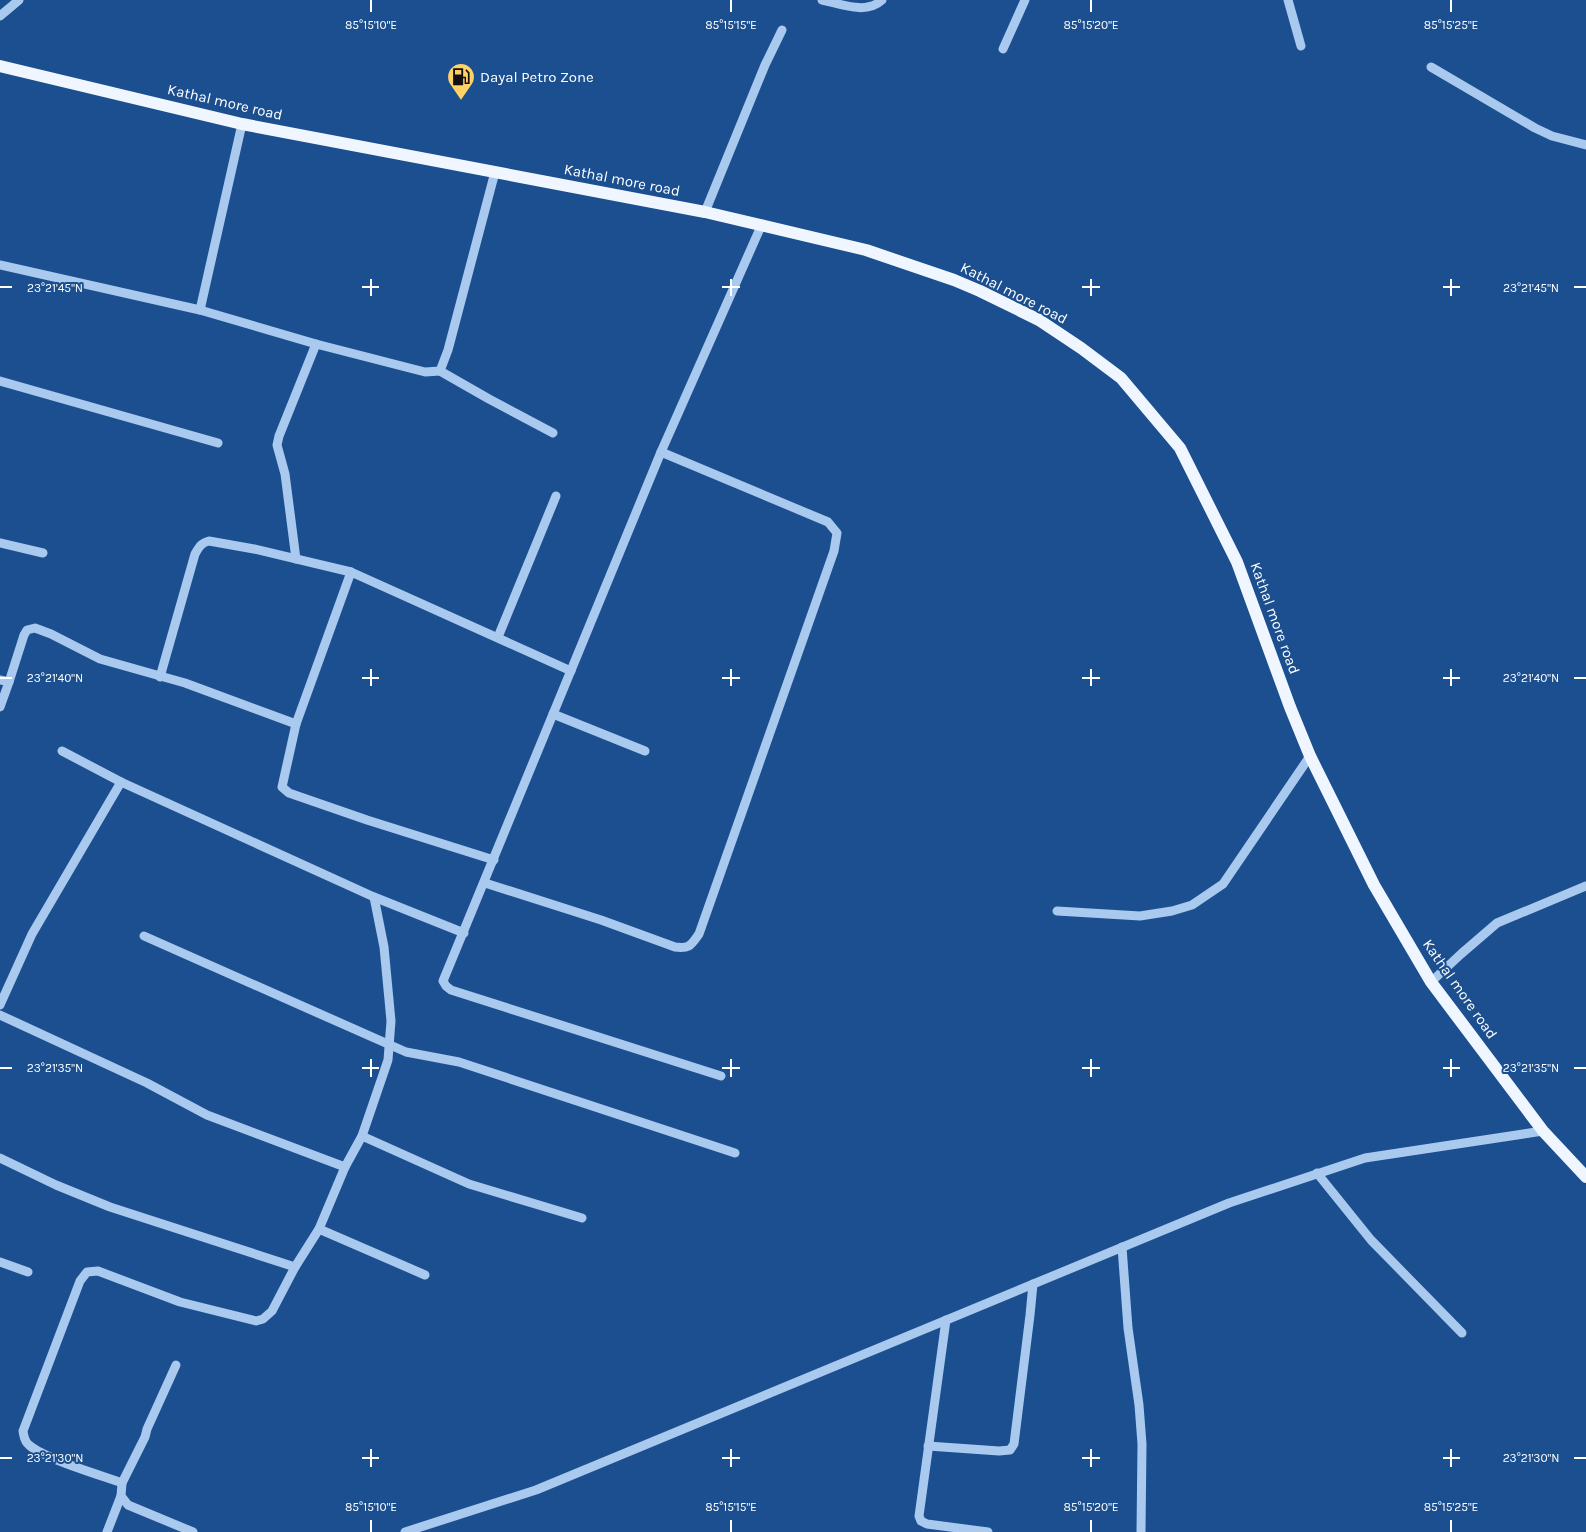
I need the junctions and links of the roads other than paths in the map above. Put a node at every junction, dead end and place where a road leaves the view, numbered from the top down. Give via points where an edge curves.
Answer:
1 (19, 0) edge
2 (822, 0) edge
3 (882, 0) edge
4 (1025, 0) edge
5 (1288, 0) edge
6 (0, 16) edge
7 (782, 30) dead end
8 (1301, 46) dead end
9 (1003, 49) dead end
10 (0, 66) edge
11 (1431, 67) dead end
12 (242, 124) junction
13 (1586, 145) edge
14 (495, 172) junction
15 (705, 212) junction
16 (762, 224) junction
17 (0, 264) edge
18 (200, 310) junction
19 (316, 344) junction
20 (440, 370) junction
21 (0, 381) edge
22 (553, 433) dead end
23 (218, 443) dead end
24 (661, 452) junction
25 (556, 496) dead end
26 (0, 543) edge
27 (43, 553) dead end
28 (296, 559) junction
29 (351, 572) junction
30 (498, 638) junction
31 (571, 672) junction
32 (160, 676) junction
33 (5, 681) edge
34 (0, 707) edge
35 (554, 714) junction
36 (296, 724) junction
37 (62, 751) dead end
38 (645, 751) dead end
39 (1310, 756) junction
40 (120, 782) junction
41 (494, 860) junction
42 (485, 883) junction
43 (1586, 886) edge
44 (374, 897) junction
45 (1058, 911) dead end
46 (464, 933) junction
47 (144, 936) dead end
48 (1431, 982) junction
49 (0, 1005) edge
50 (0, 1015) edge
51 (389, 1046) junction
52 (721, 1076) dead end
53 (1542, 1131) junction
54 (362, 1136) junction
55 (734, 1153) dead end
56 (0, 1158) edge
57 (345, 1167) junction
58 (1317, 1173) junction
59 (1586, 1177) edge
60 (582, 1218) dead end
61 (319, 1230) junction
62 (1122, 1247) junction
63 (0, 1262) edge
64 (295, 1267) junction
65 (28, 1272) dead end
66 (425, 1275) dead end
67 (1033, 1284) junction
68 (946, 1320) junction
69 (1462, 1333) dead end
70 (176, 1365) dead end
71 (928, 1446) junction
72 (122, 1483) junction
73 (121, 1496) junction
74 (107, 1532) edge
75 (193, 1532) edge
76 (405, 1532) edge
77 (988, 1532) edge
78 (1141, 1532) edge

1 - 6 street
2 - 3 street via 860,8 873,7
4 - 9 street
5 - 8 street
7 - 15 street
10 - 12 main road, Kathal more road
11 - 13 street via 1535,128
12 - 14 main road, Kathal more road
12 - 18 street
14 - 15 main road, Kathal more road
14 - 20 street
15 - 16 main road, Kathal more road
16 - 24 street
16 - 39 main road, Kathal more road via 866,250 954,280 1039,320 1121,378 1180,448 1238,562
17 - 18 street
18 - 19 street
19 - 20 street via 425,372
19 - 28 street via 278,445
20 - 22 street
21 - 23 street
24 - 31 street
24 - 42 street via 828,522 838,533 699,934 690,946 683,948
25 - 30 street
26 - 27 street
28 - 29 street
28 - 32 street via 209,541 199,546
29 - 30 street
29 - 36 street
30 - 31 street
31 - 35 street
32 - 33 street via 100,659 35,628 27,630 24,635
32 - 36 street
33 - 34 street
35 - 38 street
35 - 41 street
36 - 41 street via 282,787 289,793
37 - 40 street
39 - 45 street via 1223,884 1192,905 1140,916
39 - 48 main road, Kathal more road via 1374,885
40 - 44 street
40 - 49 street via 32,934
41 - 42 street
42 - 46 street
43 - 48 street via 1497,924
44 - 46 street
44 - 51 street via 384,947 391,1021
46 - 52 street via 444,981 451,990
47 - 51 street
48 - 53 main road, Kathal more road
50 - 57 street via 148,1083 207,1115
51 - 54 street via 388,1060
51 - 55 street via 459,1062
53 - 58 street via 1365,1158
53 - 59 main road, Kathal more road
54 - 57 street
54 - 60 street via 469,1184
56 - 64 street via 110,1207
57 - 61 street
58 - 62 street via 1229,1203
58 - 69 street via 1371,1240
61 - 64 street
61 - 66 street
62 - 67 street
62 - 78 street via 1142,1444
63 - 65 street
64 - 72 street via 272,1311 264,1319 256,1321 180,1302 98,1271 86,1272 23,1431 30,1446 49,1456
67 - 68 street
67 - 71 street via 1014,1444 1010,1450 999,1451
68 - 71 street
68 - 76 street via 536,1490
70 - 72 street
71 - 77 street via 921,1521
72 - 73 street
73 - 74 street
73 - 75 street via 128,1505

